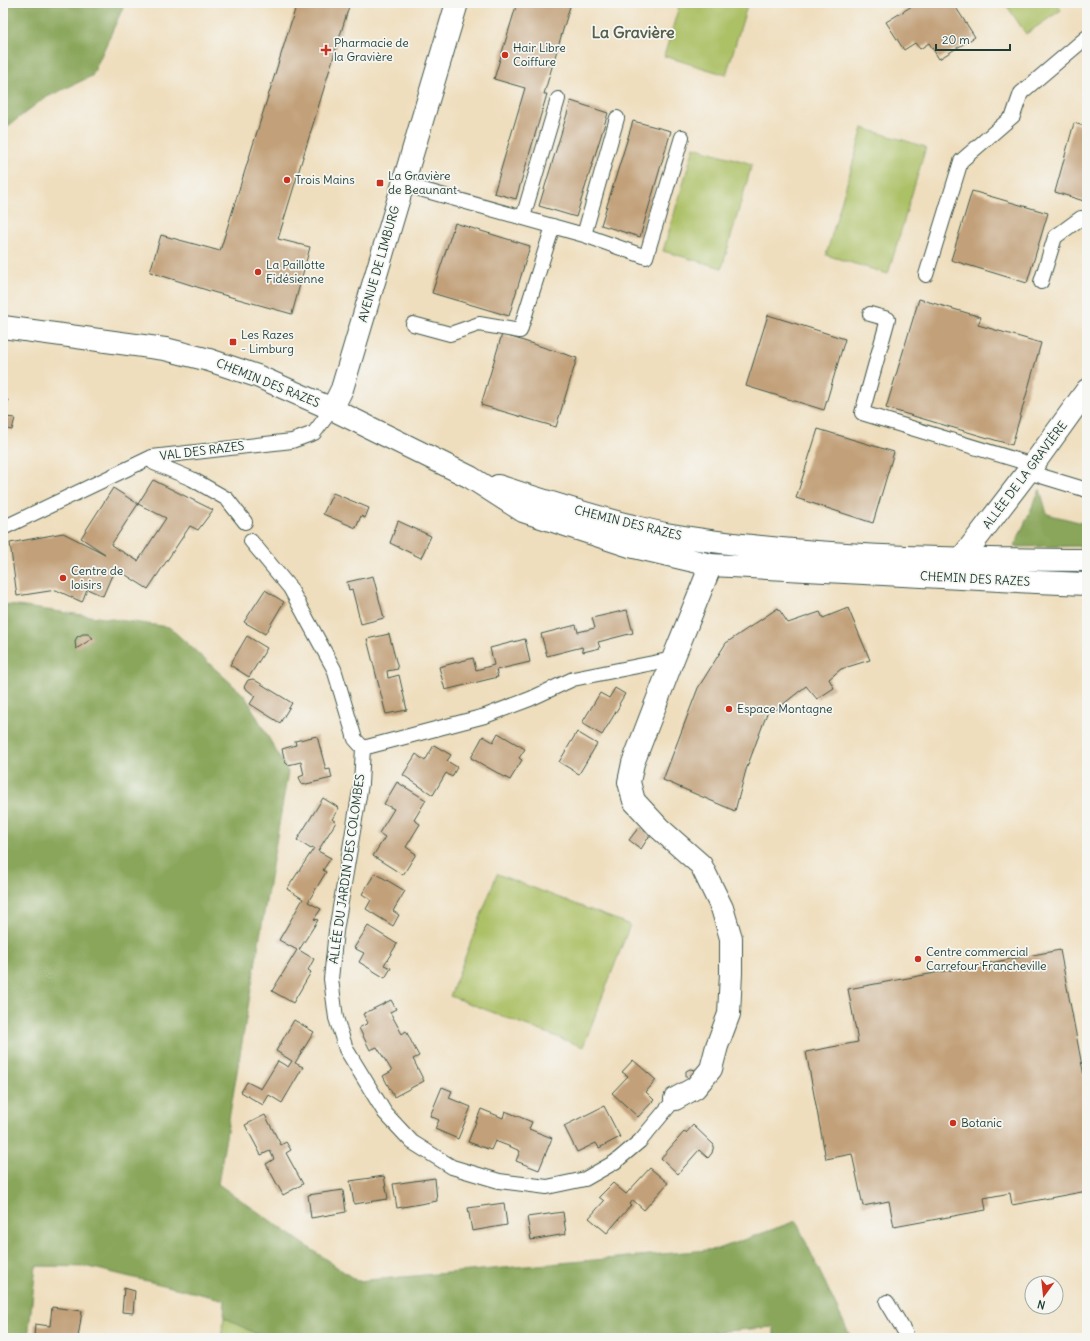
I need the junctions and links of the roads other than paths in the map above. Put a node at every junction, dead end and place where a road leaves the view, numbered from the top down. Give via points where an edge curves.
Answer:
1 (458, 3) edge
2 (1087, 37) edge
3 (558, 99) dead end
4 (617, 118) dead end
5 (682, 137) dead end
6 (402, 184) junction
7 (523, 217) junction
8 (1087, 220) edge
9 (552, 226) junction
10 (584, 235) junction
11 (926, 275) dead end
12 (1041, 282) dead end
13 (870, 314) dead end
14 (413, 324) dead end
15 (3, 327) edge
16 (1087, 390) edge
17 (332, 409) junction
18 (152, 457) junction
19 (1031, 468) junction
20 (470, 477) junction
21 (1087, 490) edge
22 (245, 522) dead end
23 (3, 528) edge
24 (251, 541) dead end
25 (813, 552) junction
26 (961, 560) junction
27 (1087, 560) edge
28 (711, 565) junction
29 (863, 572) junction
30 (1087, 584) edge
31 (674, 659) junction
32 (363, 748) junction
33 (675, 1099) joint
34 (887, 1302) dead end
35 (907, 1338) edge

1 - 6 street, AVENUE DE LIMBURG
2 - 11 lane via 1021,93 1013,116 961,160
3 - 7 lane
4 - 10 lane
5 - 10 lane via 646,257
6 - 7 lane
6 - 17 street, AVENUE DE LIMBURG via 344,382
7 - 9 lane
8 - 12 lane via 1081,218 1055,237
9 - 10 lane
9 - 14 lane via 520,331 479,324 450,334
13 - 19 lane via 888,319 862,413
15 - 17 street, CHEMIN DES RAZES via 165,349 209,360 264,379
16 - 19 street, ALLÉE DE LA GRAVIÈRE
17 - 18 lane, VAL DES RAZES via 314,433 292,441
17 - 20 street, CHEMIN DES RAZES
18 - 22 lane via 154,463 192,479 227,499
18 - 23 lane, VAL DES RAZES
19 - 21 lane
19 - 26 street, ALLÉE DE LA GRAVIÈRE
20 - 25 street, CHEMIN DES RAZES via 587,515 665,534
20 - 28 street, CHEMIN DES RAZES via 523,511 630,546
24 - 32 lane via 294,594 334,669 355,739
25 - 26 street, CHEMIN DES RAZES
25 - 28 street, CHEMIN DES RAZES
26 - 27 street, CHEMIN DES RAZES
26 - 29 street, CHEMIN DES RAZES
28 - 29 street, CHEMIN DES RAZES
28 - 31 street, ALLÉE DU JARDIN DES COLOMBES
29 - 30 street, CHEMIN DES RAZES
31 - 32 lane via 573,679 485,716
31 - 33 street, ALLÉE DU JARDIN DES COLOMBES via 629,782 634,801 659,828 701,865 722,908 731,938 729,1014 711,1069 695,1088
32 - 33 lane, ALLÉE DU JARDIN DES COLOMBES via 361,784 336,931 332,979 336,1018 346,1049 386,1113 412,1142 452,1167 499,1181 546,1187 585,1179 615,1162 640,1141
34 - 35 lane

